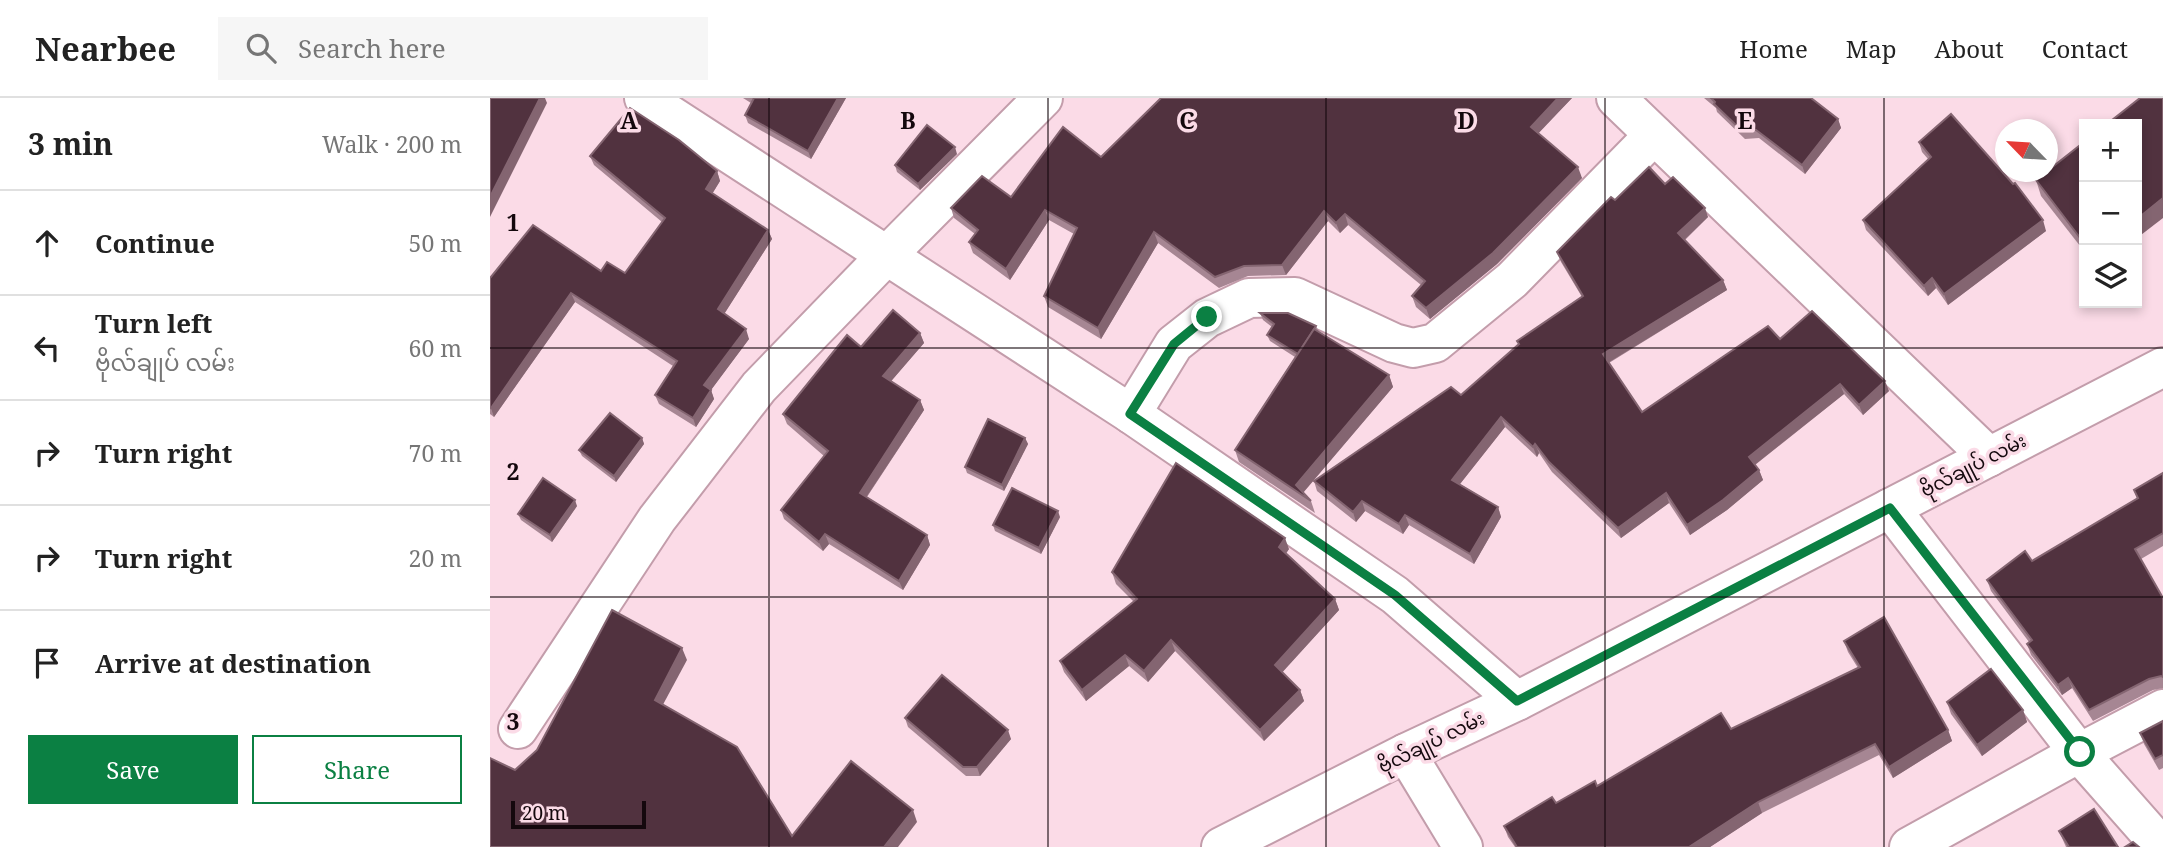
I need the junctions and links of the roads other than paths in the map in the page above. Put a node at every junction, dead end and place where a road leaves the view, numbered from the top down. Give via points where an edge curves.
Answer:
1 (644, 98) edge
2 (1043, 98) edge
3 (1615, 98) edge
4 (1654, 135) junction
5 (887, 255) junction
6 (2163, 367) edge
7 (1130, 414) junction
8 (1990, 457) junction
9 (1890, 508) junction
10 (1517, 701) junction
11 (2163, 709) edge
12 (519, 729) dead end
13 (2080, 752) junction
14 (1406, 753) junction
15 (1221, 847) edge
16 (1463, 847) edge
17 (1909, 847) edge
18 (2162, 847) edge

1 - 5 street
2 - 5 street
3 - 4 street
4 - 7 street via 1512,280 1435,343 1413,348 1394,343 1295,297 1249,298 1207,317 1174,344
4 - 8 street
5 - 7 street
5 - 12 street via 759,387 657,519
6 - 8 street, ဗိုလ်ချုပ် လမ်း
7 - 10 street via 1395,595
8 - 9 street, ဗိုလ်ချုပ် လမ်း
9 - 10 street, ဗိုလ်ချုပ် လမ်း
9 - 13 street
10 - 14 street, ဗိုလ်ချုပ် လမ်း
11 - 13 street
13 - 17 street
13 - 18 street
14 - 15 street, ဗိုလ်ချုပ် လမ်း
14 - 16 street

